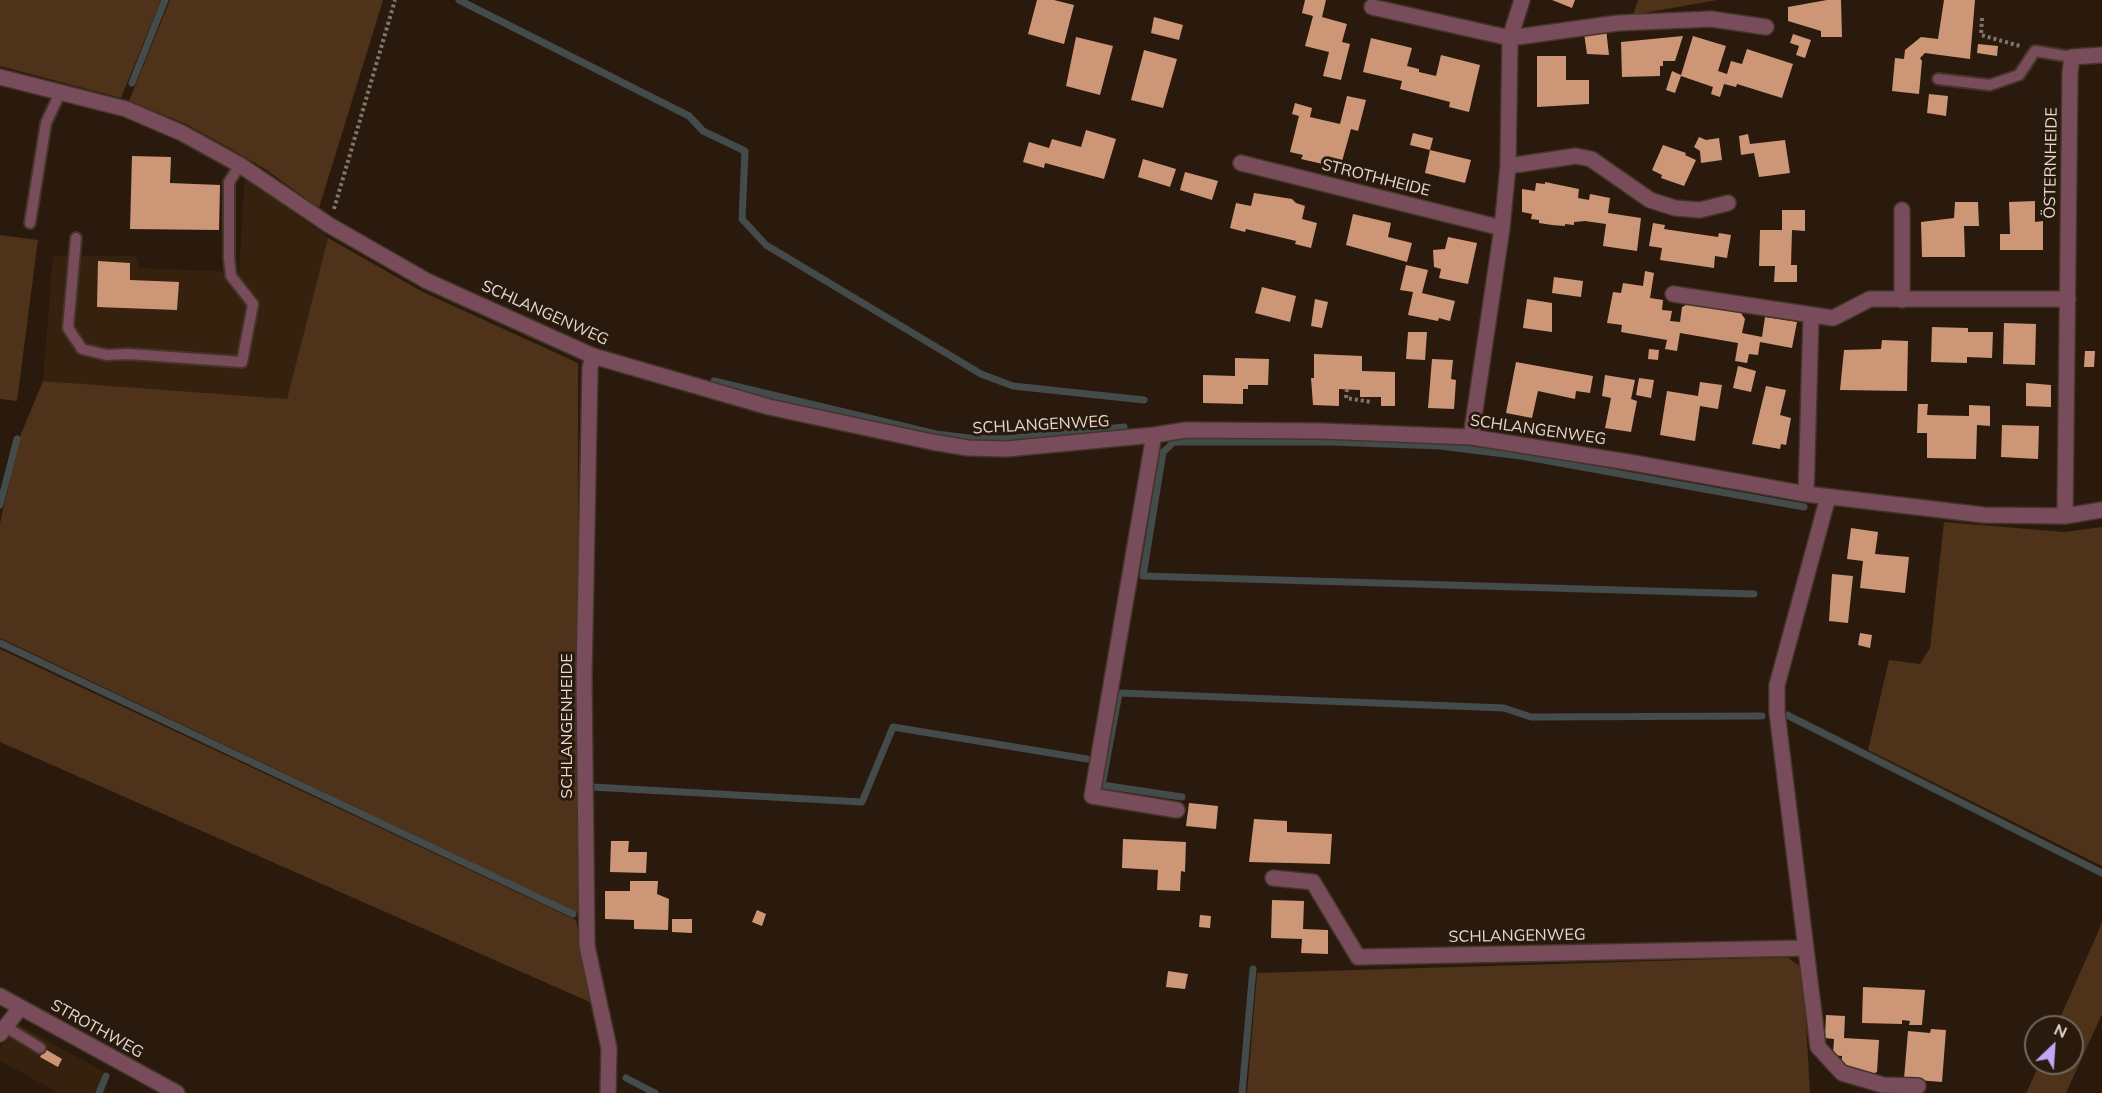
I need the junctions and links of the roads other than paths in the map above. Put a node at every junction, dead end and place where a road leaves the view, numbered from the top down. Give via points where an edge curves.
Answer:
1 (1522, 0) edge
2 (1372, 7) dead end
3 (1766, 27) dead end
4 (1510, 38) junction
5 (2102, 55) edge
6 (2072, 57) junction
7 (0, 77) edge
8 (1938, 79) dead end
9 (61, 91) junction
10 (1240, 163) dead end
11 (240, 165) junction
12 (1508, 166) junction
13 (1728, 203) dead end
14 (1902, 210) dead end
15 (30, 223) dead end
16 (1502, 228) junction
17 (76, 238) dead end
18 (1673, 294) dead end
19 (2068, 299) junction
20 (1902, 300) junction
21 (1811, 316) junction
22 (593, 356) junction
23 (1154, 435) junction
24 (1472, 437) junction
25 (1806, 494) junction
26 (1828, 497) junction
27 (2102, 510) edge
28 (2066, 516) junction
29 (1177, 810) dead end
30 (1274, 878) dead end
31 (1805, 948) junction
32 (0, 996) edge
33 (20, 1008) junction
34 (3, 1031) edge
35 (40, 1048) dead end
36 (1918, 1086) dead end
37 (177, 1093) edge
38 (608, 1093) edge

1 - 4 street
2 - 4 street
3 - 4 street via 1711,19 1618,23
4 - 12 street
5 - 6 street
6 - 8 lane via 2035,51 2019,75 1990,85
6 - 19 street, ÖSTERNHEIDE
7 - 9 street, SCHLANGENWEG
9 - 11 street, SCHLANGENWEG via 156,121
9 - 15 lane via 46,123
10 - 16 street, STROTHHEIDE
11 - 17 lane via 230,182 229,258 231,276 253,304 242,362 107,355 82,349 68,328
11 - 22 street, SCHLANGENWEG via 329,225 427,281
12 - 13 street via 1576,156 1591,159 1650,200 1675,208 1700,210
12 - 16 street
14 - 20 street
16 - 24 street
18 - 21 street
19 - 20 street
19 - 28 street, ÖSTERNHEIDE
20 - 21 street via 1870,299 1833,318
21 - 25 street
22 - 23 street, SCHLANGENWEG via 769,407 968,448
22 - 38 street, SCHLANGENHEIDE via 584,677 587,946 609,1048
23 - 24 street, SCHLANGENWEG via 1197,430
23 - 29 street via 1092,796
24 - 25 street, SCHLANGENWEG
25 - 26 street, SCHLANGENWEG
26 - 28 street, SCHLANGENWEG via 1984,515
26 - 31 street via 1777,685
27 - 28 street, SCHLANGENWEG
30 - 31 street, SCHLANGENWEG via 1313,882 1358,957
31 - 36 street via 1818,1047 1842,1073 1883,1084
32 - 33 street, STROTHWEG
33 - 34 street
33 - 37 street, STROTHWEG
34 - 35 lane

